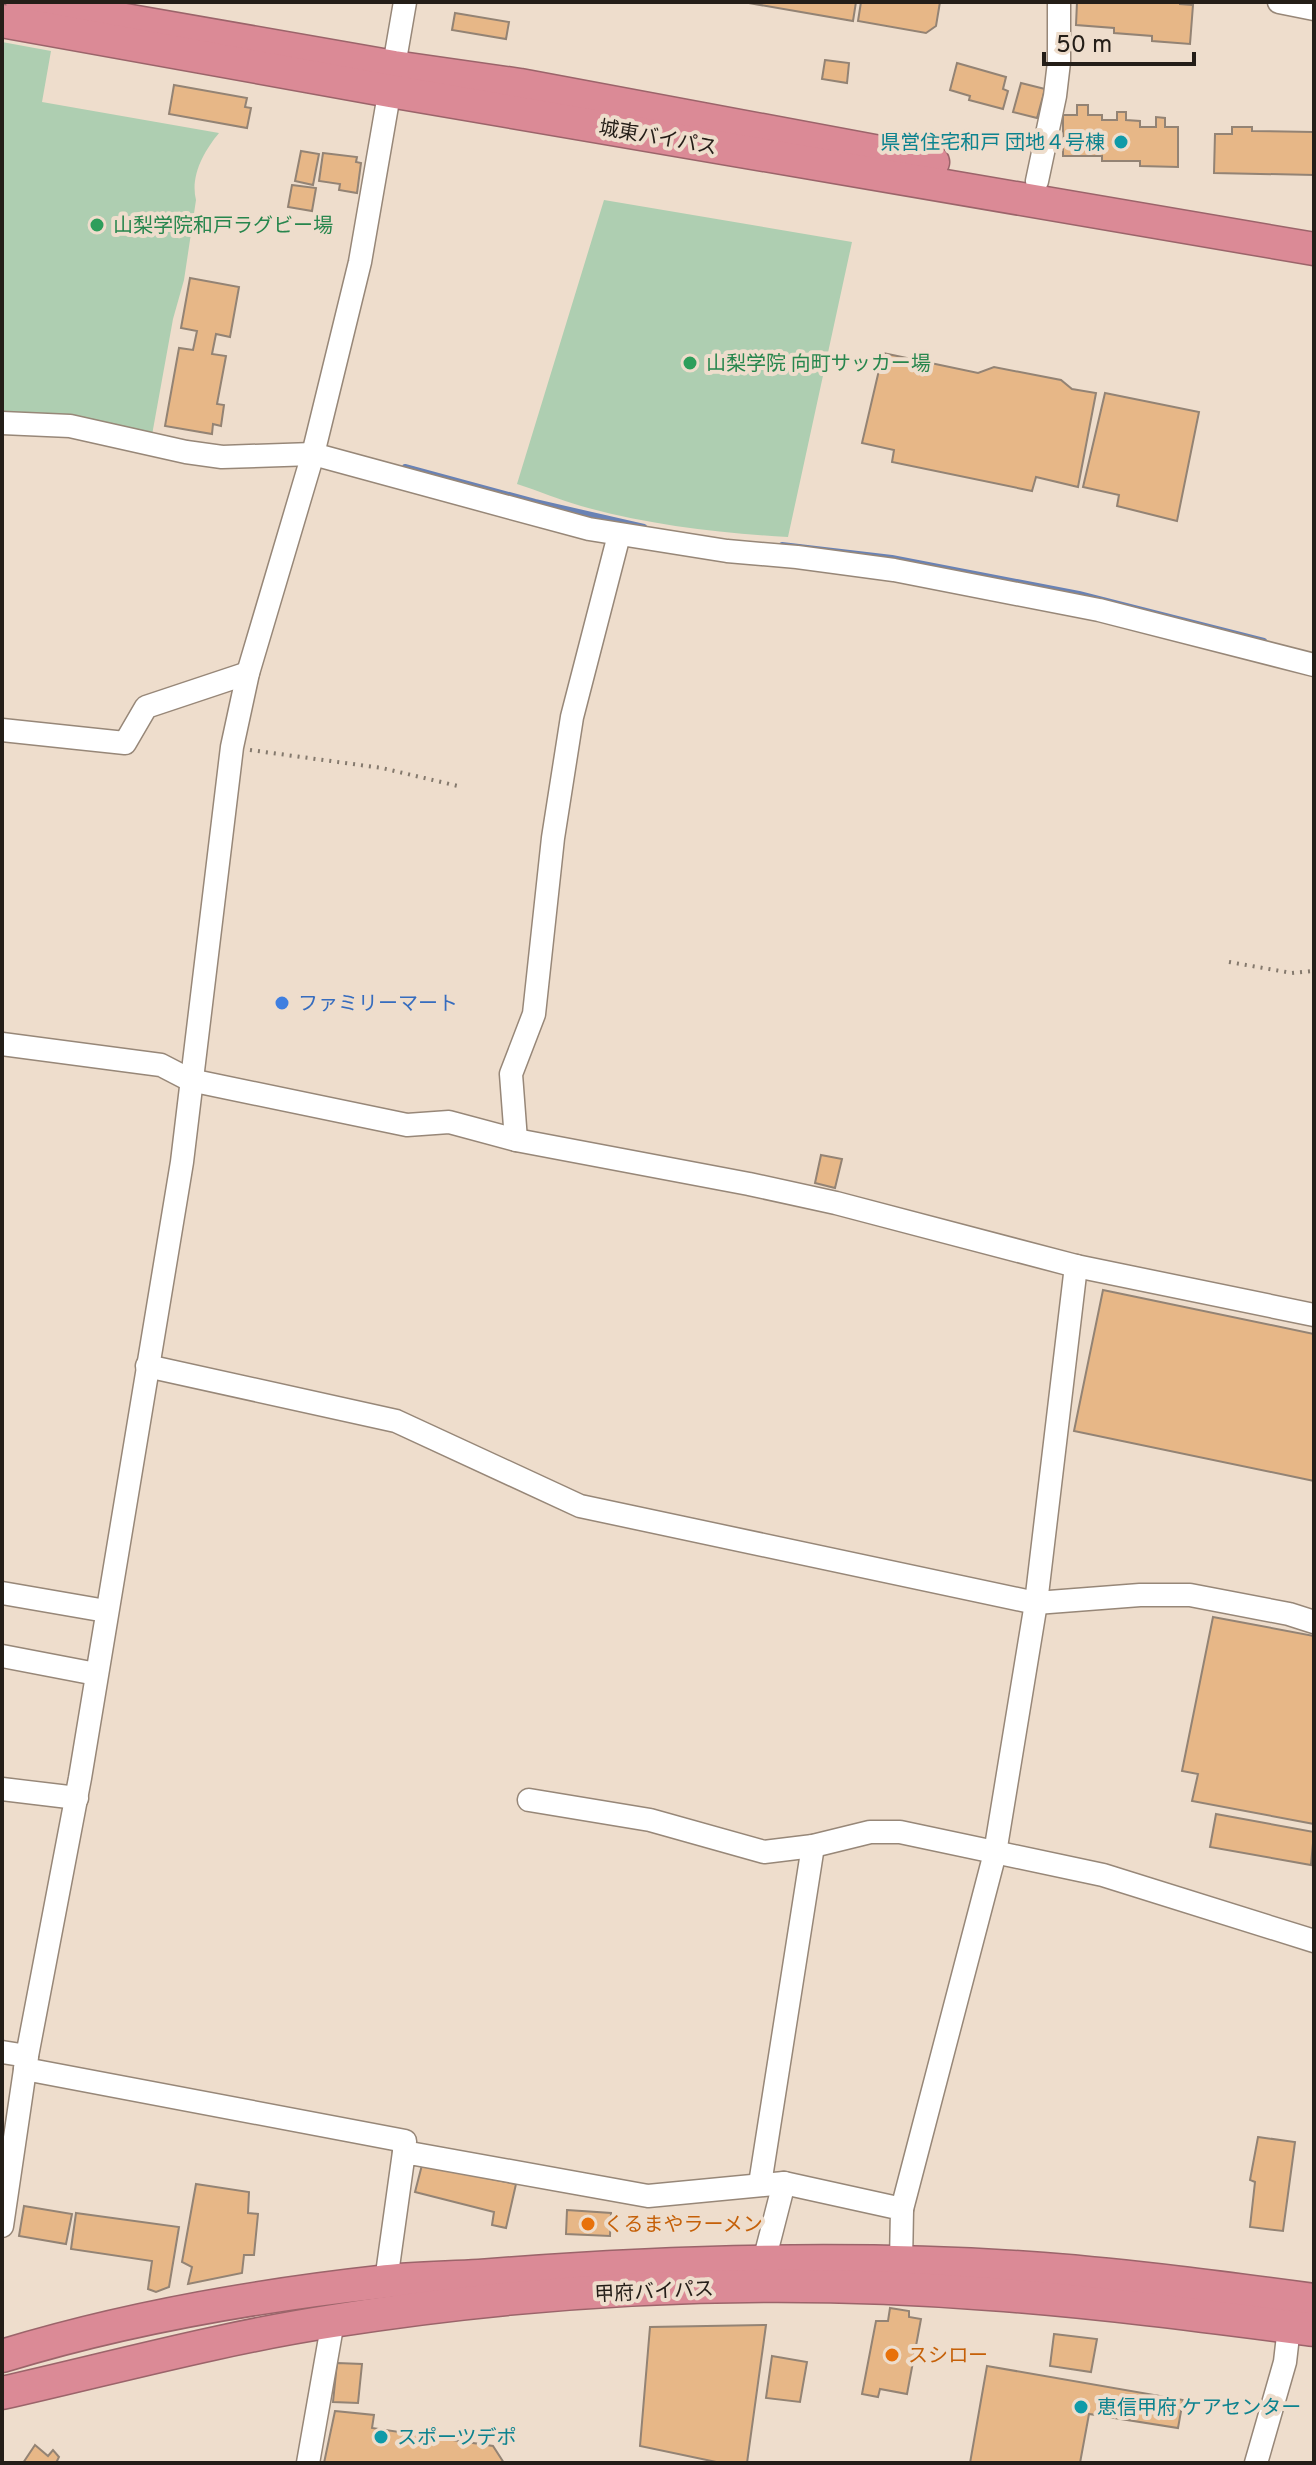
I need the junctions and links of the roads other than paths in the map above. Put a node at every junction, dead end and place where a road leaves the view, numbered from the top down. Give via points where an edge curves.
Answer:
1 (22, 2) edge
2 (405, 2) edge
3 (1059, 2) edge
4 (1279, 2) edge
5 (1314, 9) edge
6 (61, 14) edge
7 (2, 21) edge
8 (392, 79) junction
9 (1037, 181) junction
10 (1314, 230) edge
11 (1314, 249) edge
12 (2, 423) edge
13 (313, 454) junction
14 (619, 535) junction
15 (1314, 665) edge
16 (248, 673) junction
17 (2, 730) edge
18 (2, 1044) edge
19 (190, 1080) junction
20 (516, 1140) junction
21 (1076, 1266) junction
22 (1314, 1315) edge
23 (147, 1366) junction
24 (2, 1593) edge
25 (1036, 1603) junction
26 (106, 1611) junction
27 (1314, 1622) edge
28 (2, 1656) edge
29 (96, 1674) junction
30 (2, 1789) edge
31 (77, 1798) junction
32 (529, 1800) dead end
33 (813, 1846) junction
34 (995, 1853) junction
35 (1314, 1941) edge
36 (2, 2052) edge
37 (26, 2063) junction
38 (404, 2152) junction
39 (784, 2183) junction
40 (760, 2184) junction
41 (902, 2209) junction
42 (2, 2226) edge
43 (764, 2261) junction
44 (901, 2263) junction
45 (386, 2281) junction
46 (1314, 2300) edge
47 (333, 2321) junction
48 (1302, 2329) edge
49 (2, 2356) edge
50 (2, 2393) edge
51 (308, 2463) edge
52 (1256, 2463) edge

1 - 6 highway, 城東バイパス
2 - 8 street
3 - 9 street via 1056,84
4 - 5 street
6 - 7 highway, 城東バイパス
6 - 8 highway, 城東バイパス
8 - 9 highway, 城東バイパス via 520,85
8 - 11 highway, 城東バイパス
8 - 13 street via 360,262
9 - 10 highway, 城東バイパス
12 - 13 street via 70,426 222,457
13 - 14 street
13 - 16 street
14 - 15 street via 908,572 1099,610
14 - 20 street via 572,717 534,1014 511,1074
16 - 17 street via 146,707 125,743
16 - 19 street via 232,747
18 - 19 street via 161,1065
19 - 20 street via 407,1125 449,1122
19 - 23 street via 182,1162
20 - 21 street via 836,1203
21 - 22 street
21 - 25 street
23 - 25 street via 396,1421 580,1506
23 - 26 street
24 - 26 street
25 - 27 street via 1190,1595
25 - 34 street
26 - 29 street
28 - 29 street
29 - 31 street
30 - 31 street
31 - 37 street
32 - 33 street via 650,1820 764,1852
33 - 34 street via 870,1832 900,1832
33 - 40 street
34 - 35 street via 1103,1875
34 - 41 street
36 - 37 street
37 - 38 street via 405,2141
37 - 42 street
38 - 40 street via 648,2196
38 - 45 street
39 - 40 street
39 - 41 street
39 - 43 street
41 - 44 street
43 - 44 highway, 甲府バイパス
43 - 45 highway, 甲府バイパス
44 - 46 highway, 甲府バイパス via 1043,2269
45 - 49 highway, 甲府バイパス via 91,2330
47 - 48 highway, 甲府バイパス via 531,2297 793,2286 988,2294
47 - 50 highway, 甲府バイパス
47 - 51 street
48 - 52 street via 1285,2362

